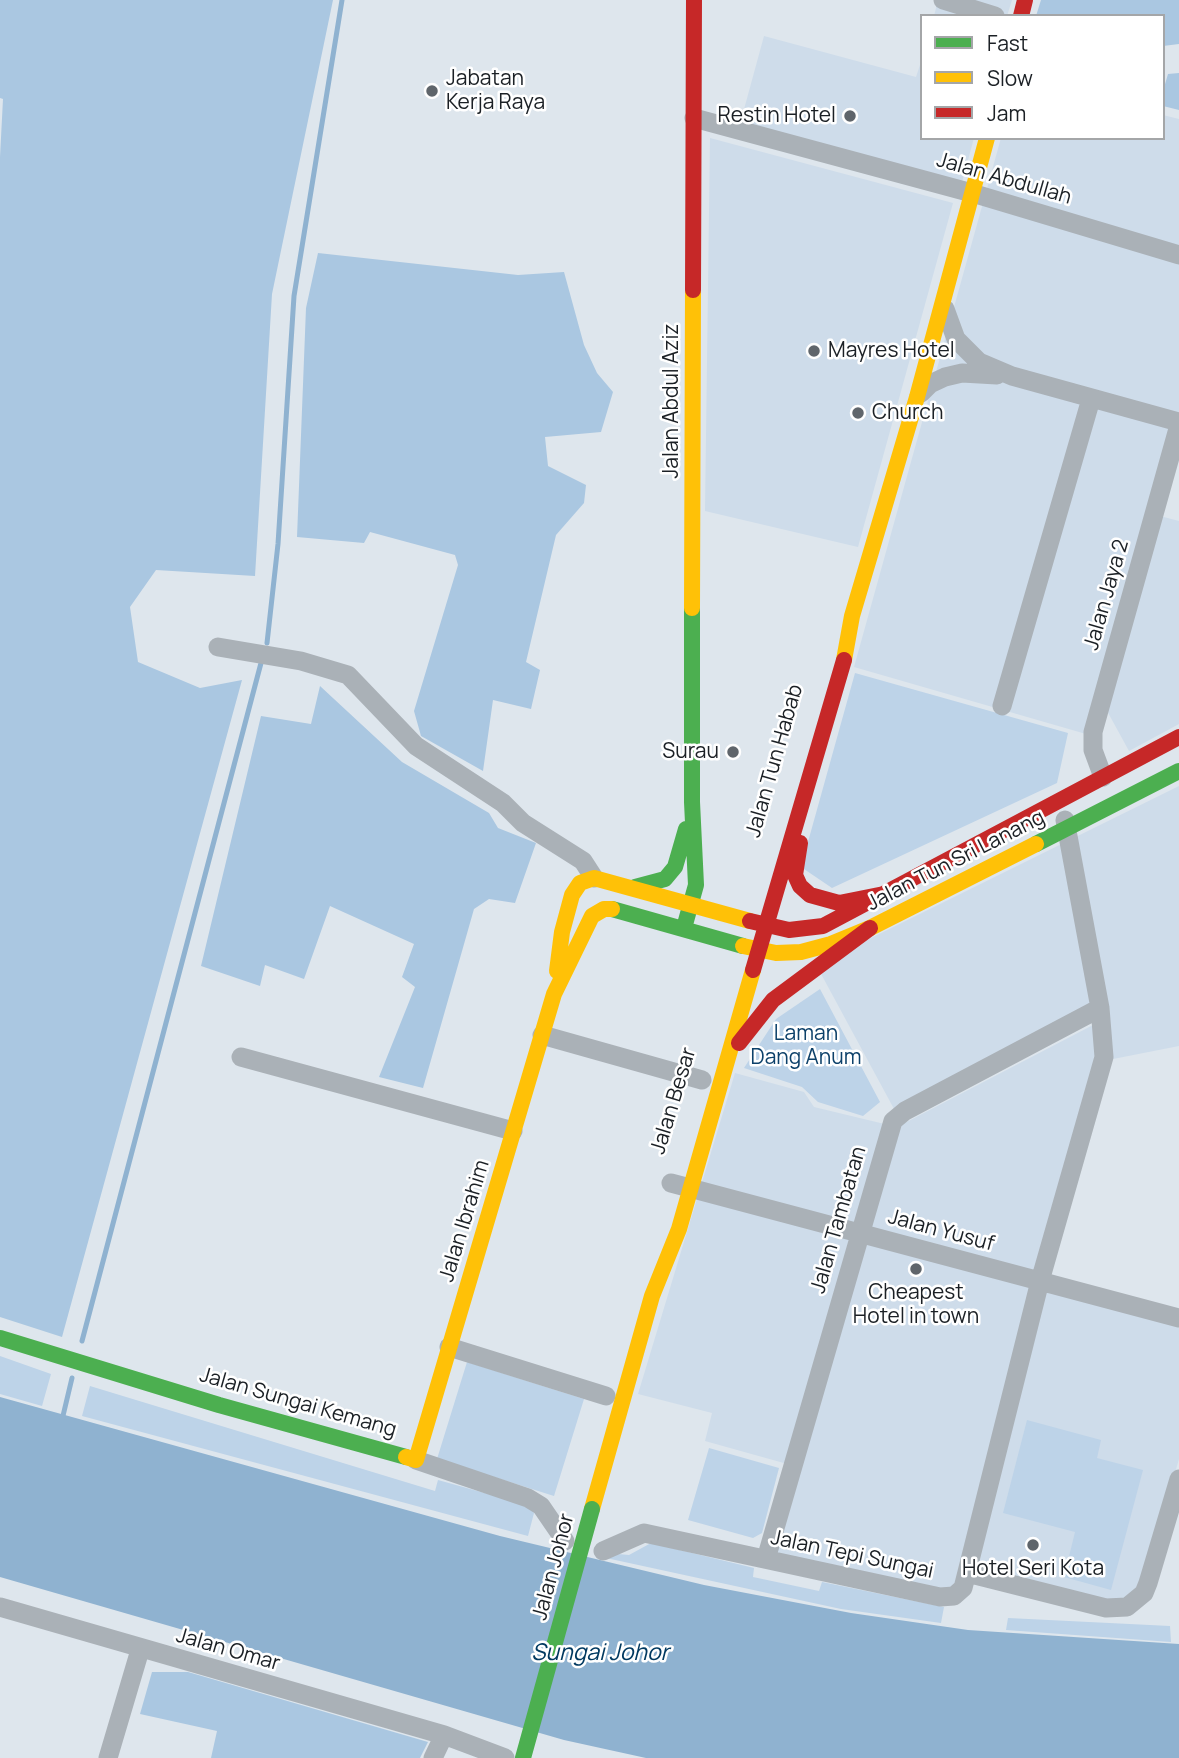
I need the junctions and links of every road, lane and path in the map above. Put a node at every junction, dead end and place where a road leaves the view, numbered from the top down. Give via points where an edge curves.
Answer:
1 (694, 0) edge
2 (943, 0) edge
3 (988, 14) edge
4 (694, 118) junction
5 (986, 140) edge
6 (972, 193) junction
7 (1179, 255) edge
8 (944, 301) junction
9 (1012, 376) junction
10 (917, 397) junction
11 (1091, 399) junction
12 (1179, 423) edge
13 (852, 616) junction
14 (218, 647) dead end
15 (1002, 706) dead end
16 (1179, 737) edge
17 (1179, 771) edge
18 (1103, 777) junction
19 (805, 798) junction
20 (1061, 801) junction
21 (692, 802) junction
22 (1066, 828) junction
23 (594, 878) junction
24 (635, 887) junction
25 (884, 894) junction
26 (692, 904) junction
27 (758, 923) junction
28 (684, 928) junction
29 (870, 928) junction
30 (751, 947) junction
31 (729, 993) dead end
32 (554, 994) junction
33 (1100, 1008) junction
34 (542, 1035) junction
35 (241, 1057) dead end
36 (725, 1073) junction
37 (702, 1080) dead end
38 (513, 1131) junction
39 (671, 1183) dead end
40 (691, 1189) junction
41 (664, 1220) dead end
42 (859, 1234) junction
43 (1040, 1281) junction
44 (652, 1296) junction
45 (1179, 1318) edge
46 (0, 1338) edge
47 (449, 1347) junction
48 (606, 1396) dead end
49 (416, 1460) junction
50 (1179, 1479) edge
51 (1175, 1503) edge
52 (592, 1509) joint
53 (565, 1541) dead end
54 (603, 1551) dead end
55 (766, 1559) junction
56 (967, 1573) junction
57 (0, 1607) edge
58 (141, 1650) junction
59 (443, 1735) junction
60 (108, 1758) edge
61 (433, 1758) edge
62 (505, 1758) edge
63 (523, 1758) edge

1 - 4 main road, Jalan Abdul Aziz
2 - 3 street
4 - 6 street, Jalan Abdullah
4 - 21 main road, Jalan Abdul Aziz
5 - 6 main road, Jalan Tun Habab
6 - 7 street, Jalan Abdullah
6 - 8 main road, Jalan Tun Habab
8 - 9 street via 948,322 968,352 979,362
8 - 10 main road, Jalan Tun Habab
9 - 10 street via 962,373 930,384
9 - 11 street
10 - 13 main road, Jalan Tun Habab
11 - 12 street
11 - 15 street
12 - 18 street, Jalan Jaya 2 via 1093,732 1093,750
13 - 19 main road, Jalan Tun Habab via 840,682
13 - 27 main road, Jalan Tun Habab via 823,673
14 - 23 street via 301,661 348,675 416,746 583,861
16 - 18 main road, Jalan Tun Sri Lanang
17 - 22 main road, Jalan Tun Sri Lanang
18 - 20 main road, Jalan Tun Sri Lanang
19 - 25 main road via 794,869 800,886 831,903
19 - 27 main road, Jalan Tun Habab
20 - 22 street
20 - 25 main road, Jalan Tun Sri Lanang
21 - 24 main road via 675,866 665,878
21 - 26 main road via 696,885
22 - 29 main road, Jalan Tun Sri Lanang
22 - 33 street
23 - 24 main road
23 - 32 main road, Jalan Ibrahim via 580,883 572,895
24 - 26 main road
25 - 27 main road, Jalan Tun Sri Lanang via 822,926 789,930
26 - 27 main road
26 - 28 main road
27 - 30 main road, Jalan Besar
28 - 30 main road, Jalan Ibrahim
28 - 32 main road, Jalan Ibrahim via 604,909 592,916
29 - 30 main road, Jalan Tun Sri Lanang via 801,952
29 - 36 main road via 773,1000 744,1032
30 - 31 main road, Jalan Besar
30 - 36 main road, Jalan Besar
32 - 34 main road, Jalan Ibrahim
33 - 42 street, Jalan Tambatan via 897,1117
33 - 43 street via 1104,1057
34 - 37 street
34 - 38 main road, Jalan Ibrahim
35 - 38 street
36 - 40 main road, Jalan Besar
38 - 47 main road, Jalan Ibrahim
39 - 40 street, Jalan Yusuf
40 - 42 street, Jalan Yusuf
40 - 44 main road, Jalan Besar
41 - 44 main road, Jalan Besar
42 - 43 street, Jalan Yusuf
42 - 55 street, Jalan Tambatan
43 - 45 street, Jalan Yusuf
43 - 56 street
44 - 52 main road, Jalan Besar
46 - 49 main road, Jalan Sungai Kemang
47 - 48 street
47 - 49 main road, Jalan Ibrahim
49 - 53 street, Jalan Sungai Kemang via 528,1498 541,1506
50 - 51 street
51 - 56 street via 1148,1583 1137,1601 1117,1609
52 - 63 main road, Jalan Johor, bridge
54 - 55 street, Jalan Tepi Sungai via 644,1533
55 - 56 street, Jalan Tepi Sungai via 940,1597 959,1592
57 - 58 street, Jalan Omar
58 - 59 street, Jalan Omar
58 - 60 street
59 - 61 street
59 - 62 street, Jalan Omar

